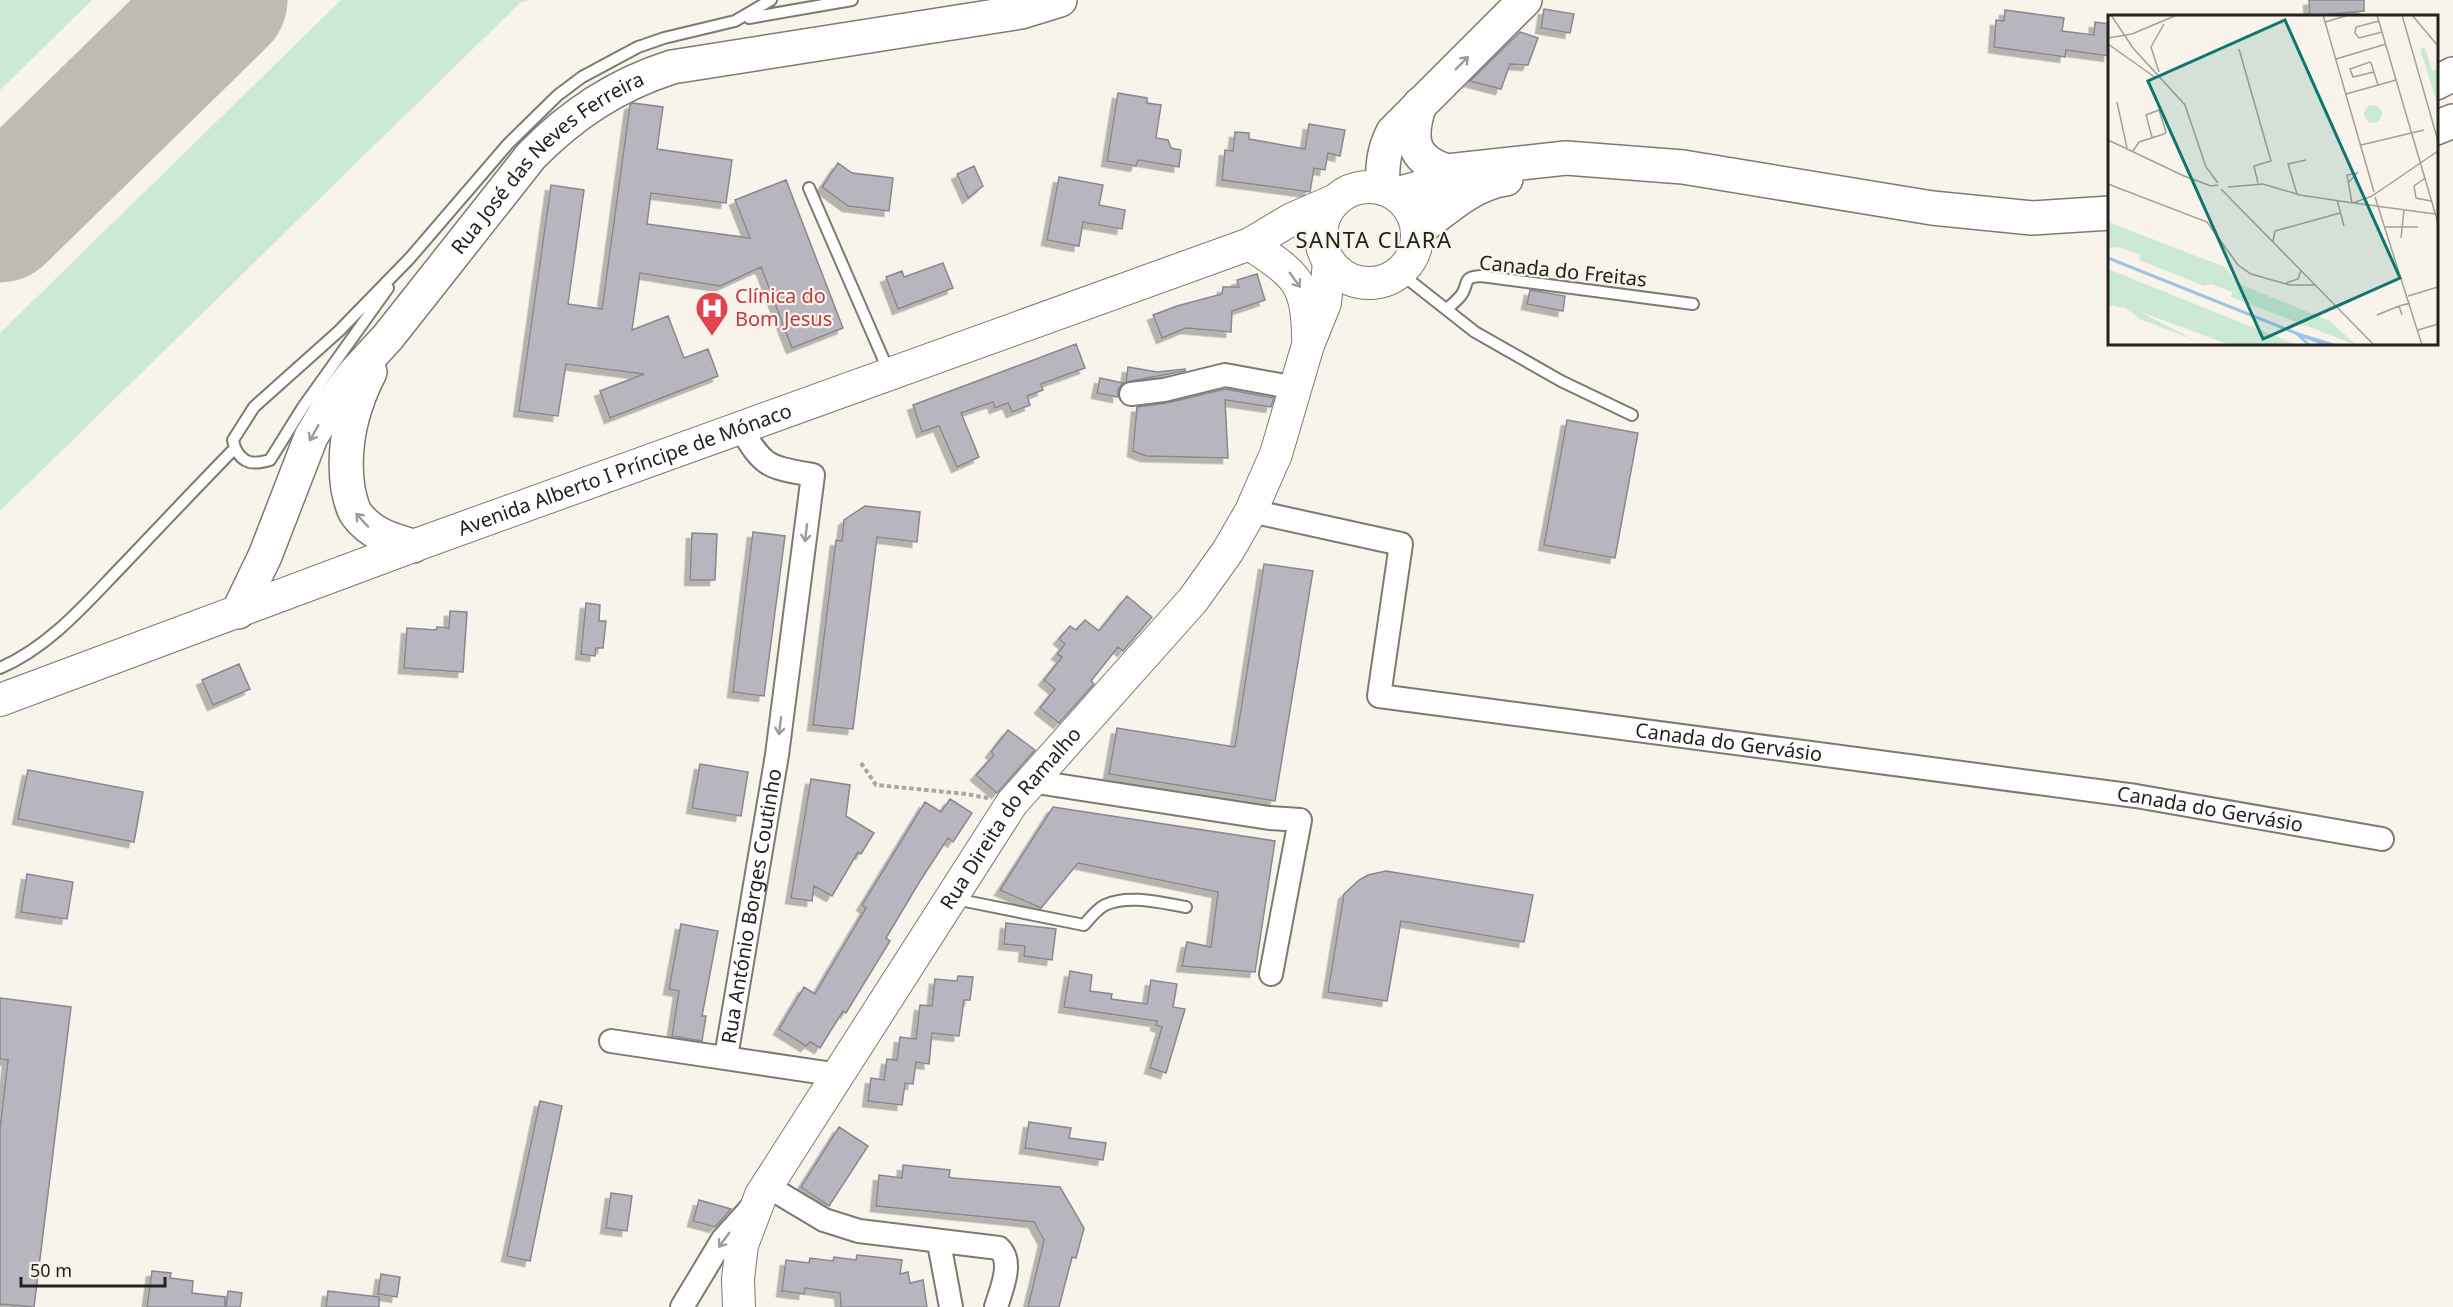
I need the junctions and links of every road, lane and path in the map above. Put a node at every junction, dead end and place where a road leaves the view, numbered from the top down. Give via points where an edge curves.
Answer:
1 (771, 0) edge
2 (852, 0) edge
3 (1060, 0) edge
4 (1525, 0) edge
5 (735, 21) junction
6 (2453, 74) edge
7 (2438, 82) edge
8 (1420, 104) junction
9 (2453, 107) edge
10 (2438, 112) edge
11 (2453, 121) edge
12 (2438, 127) edge
13 (1488, 168) junction
14 (809, 188) dead end
15 (1390, 191) junction
16 (1336, 200) junction
17 (2108, 213) edge
18 (1418, 230) junction
19 (2108, 232) edge
20 (1250, 243) junction
21 (1325, 254) junction
22 (410, 258) junction
23 (1400, 273) junction
24 (1368, 284) junction
25 (1693, 304) dead end
26 (1447, 309) junction
27 (1313, 334) junction
28 (388, 337) junction
29 (889, 374) junction
30 (1296, 388) junction
31 (1131, 394) dead end
32 (1632, 416) dead end
33 (740, 428) junction
34 (235, 448) junction
35 (1251, 511) junction
36 (413, 546) junction
37 (238, 612) junction
38 (0, 668) edge
39 (0, 700) edge
40 (861, 762) dead end
41 (1021, 792) junction
42 (2382, 839) dead end
43 (951, 898) junction
44 (1186, 907) dead end
45 (1270, 974) dead end
46 (611, 1041) dead end
47 (726, 1057) junction
48 (838, 1075) junction
49 (764, 1191) junction
50 (939, 1242) junction
51 (682, 1307) edge
52 (739, 1307) edge
53 (951, 1307) edge
54 (996, 1307) edge

1 - 5 lane
2 - 5 lane
3 - 28 main road, Rua José das Neves Ferreira via 1021,12 672,67 618,88 580,112 531,156
8 -> 4 main road
5 - 22 lane via 638,47 582,77 508,144
6 - 7 main road
8 - 13 main road via 1413,131 1417,150 1425,160 1447,171
8 - 15 main road via 1386,144 1382,162
9 - 10 main road
11 - 12 main road
13 - 15 main road
13 - 17 main road via 1566,158 1620,161 1683,167 1932,208 2032,218
14 - 29 lane
15 - 16 main road via 1366,186 1350,190
15 - 18 main road via 1407,204
16 - 20 main road, Avenida Alberto I Príncipe de Mónaco
16 - 21 main road via 1321,229
18 - 19 main road via 1464,194 1494,181 1563,172 1993,235 2090,236
18 - 23 main road via 1411,261
20 - 21 main road, Avenida Alberto I Príncipe de Mónaco
20 -> 27 main road via 1286,268 1299,285
20 - 29 main road, Avenida Alberto I Príncipe de Mónaco
21 - 24 main road via 1346,278
21 - 27 main road, Rua Direita do Ramalho via 1325,303
22 - 34 lane via 339,331 254,407 233,440
22 - 34 lane via 303,407 270,460 246,462
23 - 24 main road
23 - 26 lane
24 - 27 main road
25 - 26 lane, Canada do Freitas via 1480,276 1465,282 1462,294
26 - 32 lane via 1475,332
27 - 30 main road, Rua Direita do Ramalho
36 -> 28 main road via 388,539 356,514 346,476 345,454 353,412
28 -> 37 main road, Rua José das Neves Ferreira via 336,397 311,436 258,573
29 - 33 main road, Avenida Alberto I Príncipe de Mónaco
30 - 31 street via 1225,375
30 - 35 main road, Rua Direita do Ramalho via 1276,454
33 - 36 main road, Avenida Alberto I Príncipe de Mónaco
33 -> 47 street, Rua António Borges Coutinho via 761,460 773,468 813,475 777,755
34 - 38 lane via 67,623 28,654
35 - 41 main road, Rua Direita do Ramalho via 1193,600
35 - 42 street, Canada do Gervásio via 1401,544 1379,696 2136,796
36 - 37 main road, Avenida Alberto I Príncipe de Mónaco
37 - 39 main road, Avenida Alberto I Príncipe de Mónaco
40 - 41 path via 876,785 966,794
41 - 43 main road, Rua Direita do Ramalho
41 - 45 street via 1300,820
43 - 44 lane via 1084,925 1099,909 1120,901
43 - 48 main road, Rua Direita do Ramalho
46 - 47 street
47 - 48 street
48 - 49 main road, Rua Direita do Ramalho
49 - 50 street via 824,1220 859,1231
49 -> 51 street, Rua Direita do Ramalho via 723,1239
49 - 52 main road via 742,1245
50 - 53 street
50 - 54 street via 990,1246 1003,1252 1007,1265

